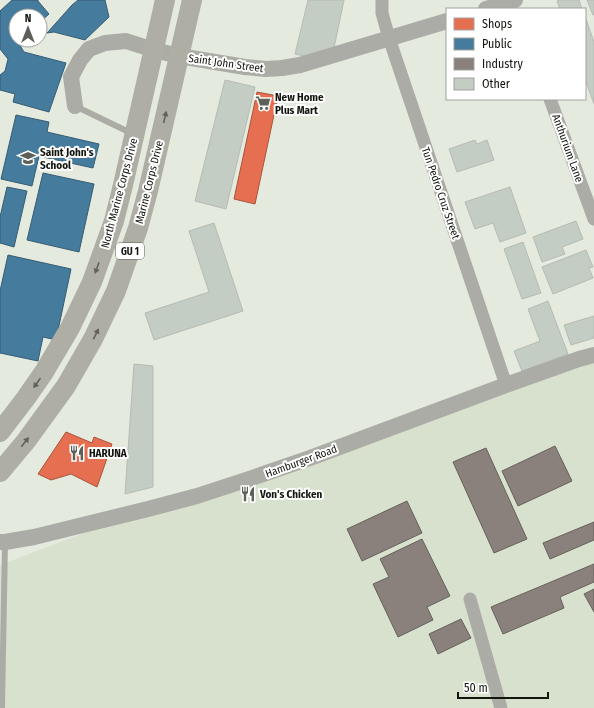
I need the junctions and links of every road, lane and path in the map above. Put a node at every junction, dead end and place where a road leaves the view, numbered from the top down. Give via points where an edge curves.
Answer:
1 (165, 0) edge
2 (192, 0) edge
3 (382, 0) edge
4 (515, 3) edge
5 (491, 8) edge
6 (446, 21) edge
7 (389, 38) junction
8 (154, 50) junction
9 (179, 56) junction
10 (550, 100) edge
11 (75, 106) joint
12 (134, 135) junction
13 (594, 219) edge
14 (594, 355) edge
15 (506, 385) junction
16 (0, 432) edge
17 (0, 472) edge
18 (3, 542) edge
19 (470, 599) dead end
20 (2, 708) edge
21 (501, 708) edge

1 - 8 main road, North Marine Corps Drive / GU 1
2 - 9 main road, Marine Corps Drive / GU 1
3 - 7 street, Tun Pedro Cruz Street via 382,13
4 - 5 street
6 - 7 street, Saint John Street
7 - 9 street, Saint John Street via 282,68 245,67
7 - 15 street, Tun Pedro Cruz Street
8 - 9 street, Saint John Street
8 - 11 street, Saint John Street via 126,41 89,49 71,77
8 - 12 main road, North Marine Corps Drive / GU 1
17 -> 9 main road, Marine Corps Drive / GU 1 via 66,386 93,339 116,291 128,260 150,184
10 - 13 street, Anthurium Lane
11 - 12 lane
12 -> 16 main road, North Marine Corps Drive / GU 1 via 114,220 92,282 48,366
14 - 15 street, Hamburger Road
15 - 18 street, Hamburger Road via 310,458 197,496 34,537
18 - 20 lane
19 - 21 street

